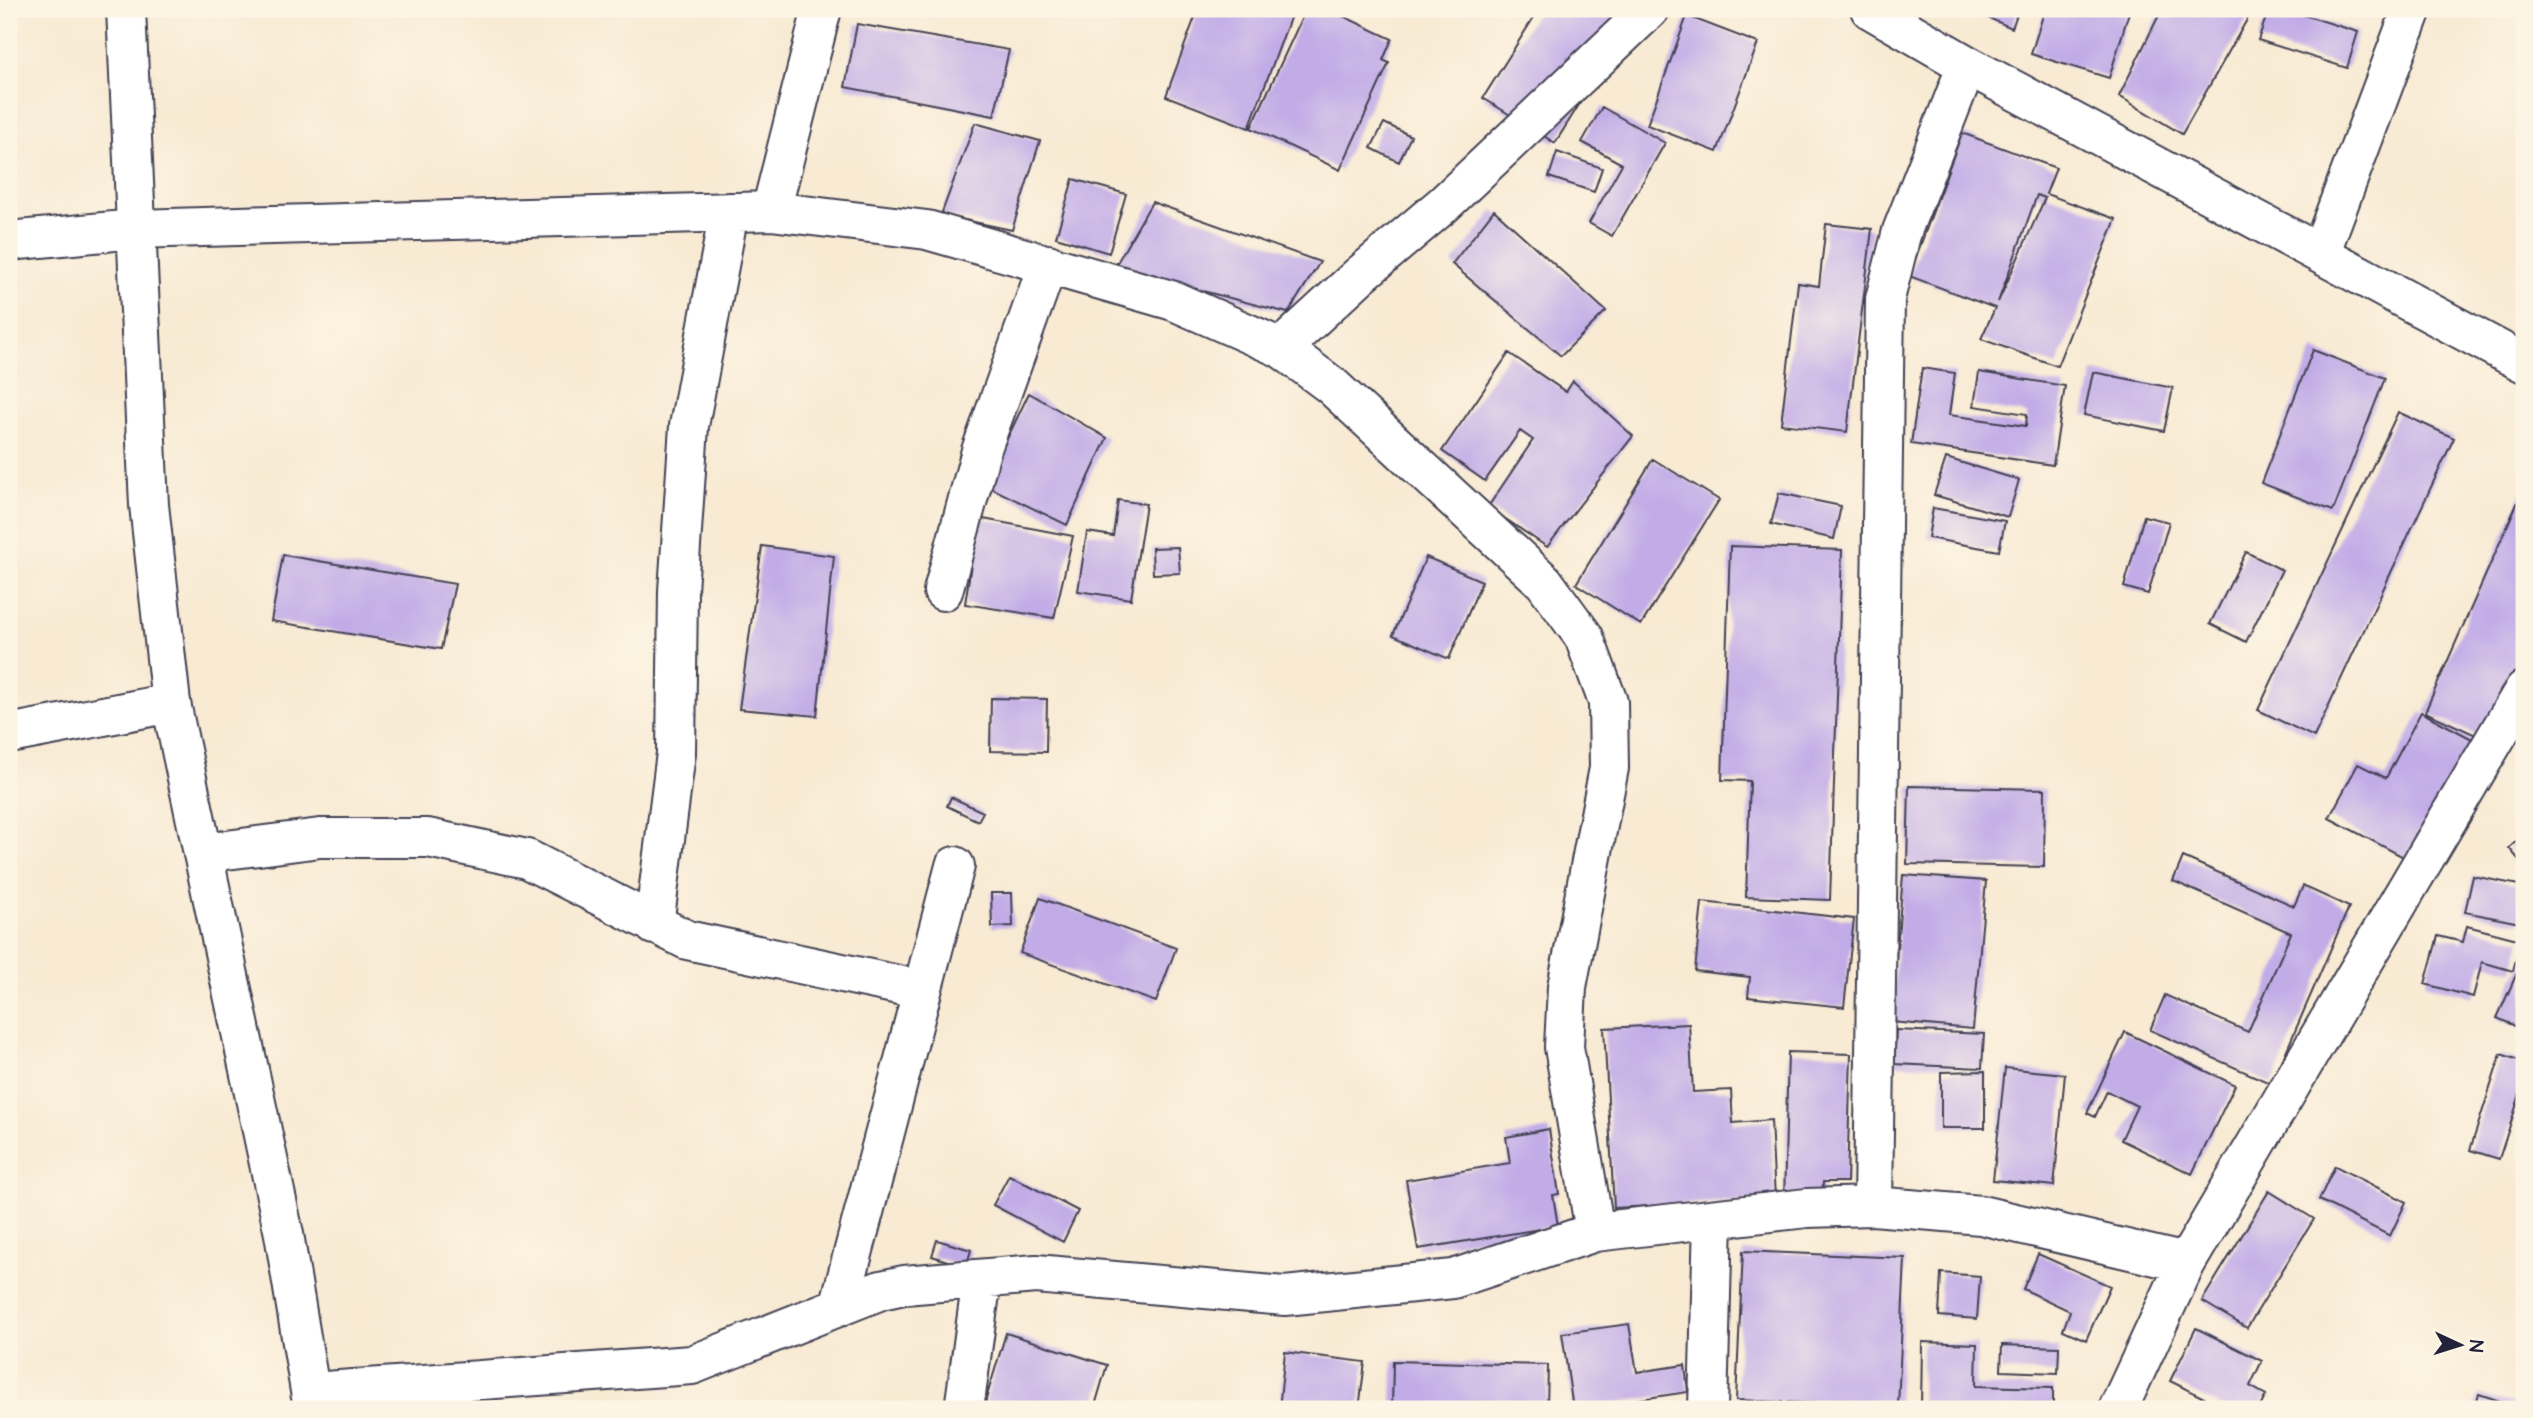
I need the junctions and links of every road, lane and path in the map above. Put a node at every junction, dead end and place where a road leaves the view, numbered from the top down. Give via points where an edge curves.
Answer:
1 (126, 9) edge
2 (822, 9) edge
3 (1650, 9) edge
4 (1870, 9) edge
5 (2412, 9) edge
6 (1967, 65) junction
7 (771, 211) junction
8 (729, 212) junction
9 (135, 229) junction
10 (9, 241) edge
11 (2320, 254) junction
12 (1048, 264) junction
13 (1281, 348) junction
14 (2524, 363) edge
15 (943, 591) dead end
16 (2524, 690) edge
17 (171, 704) junction
18 (9, 734) edge
19 (203, 853) junction
20 (955, 866) dead end
21 (654, 925) junction
22 (922, 990) junction
23 (1873, 1206) junction
24 (1713, 1219) junction
25 (1595, 1232) junction
26 (2186, 1262) junction
27 (982, 1279) junction
28 (839, 1307) junction
29 (312, 1400) edge
30 (964, 1409) edge
31 (1708, 1409) edge
32 (2118, 1409) edge

1 - 9 street
2 - 7 street
3 - 13 street via 1444,204
4 - 6 street
5 - 11 street
6 - 11 street
6 - 23 street via 1902,230 1885,299
7 - 8 street
7 - 12 street via 927,230
8 - 9 street
8 - 21 street via 689,426 678,592 676,753
9 - 10 street
9 - 17 street via 149,505
11 - 14 street
12 - 13 street via 1174,301
12 - 15 street via 981,451
13 - 25 street via 1332,386 1544,582 1584,637 1608,702 1609,768 1567,987 1564,1047
16 - 26 street
17 - 18 street
17 - 19 street
19 - 21 street via 320,838 428,838 527,859
19 - 29 street via 281,1221
20 - 22 street
21 - 22 street via 687,940
22 - 28 street
23 - 24 street
23 - 26 street via 1980,1215
24 - 25 street
24 - 31 street
25 - 27 street via 1453,1279 1285,1296 1036,1274
26 - 32 street
27 - 28 street via 904,1286
27 - 30 street
28 - 29 street via 692,1365

